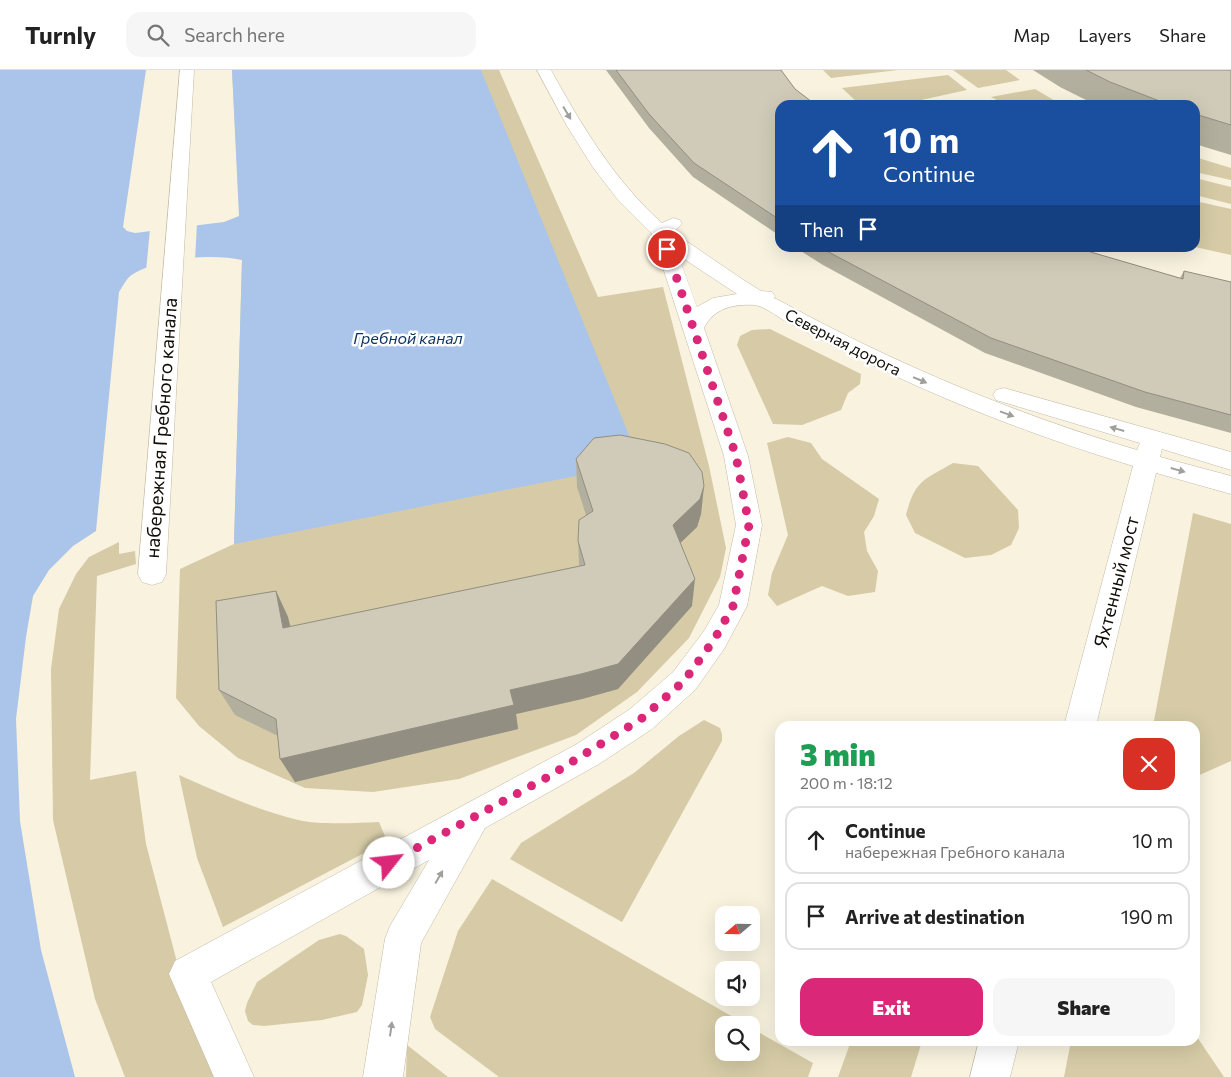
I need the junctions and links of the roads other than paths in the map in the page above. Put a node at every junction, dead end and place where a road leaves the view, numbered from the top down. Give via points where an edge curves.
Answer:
1 (187, 70) edge
2 (544, 70) edge
3 (560, 70) edge
4 (667, 228) junction
5 (767, 295) junction
6 (694, 329) junction
7 (1149, 450) junction
8 (1231, 461) edge
9 (1231, 485) edge
10 (152, 574) dead end
11 (1081, 721) edge
12 (473, 817) junction
13 (998, 1046) edge
14 (234, 1077) edge
15 (383, 1077) edge
16 (990, 1077) edge

1 - 10 street, набережная Гребного канала
2 -> 4 street, Северная дорога via 581,136 616,186 638,211
3 - 4 street, Северная дорога via 597,134
4 - 5 street, Северная дорога
4 - 6 street
5 - 6 street via 718,302 705,309
5 - 7 street, Северная дорога via 844,344 961,397 1060,434
6 - 12 street via 736,456 749,525 733,606 714,640 684,681 641,719 546,778
7 - 8 street, Северная дорога
7 -> 9 street, Северная дорога
7 - 11 street, Яхтенный мост
12 - 14 street via 188,974
15 -> 12 street via 403,939
13 - 16 street

